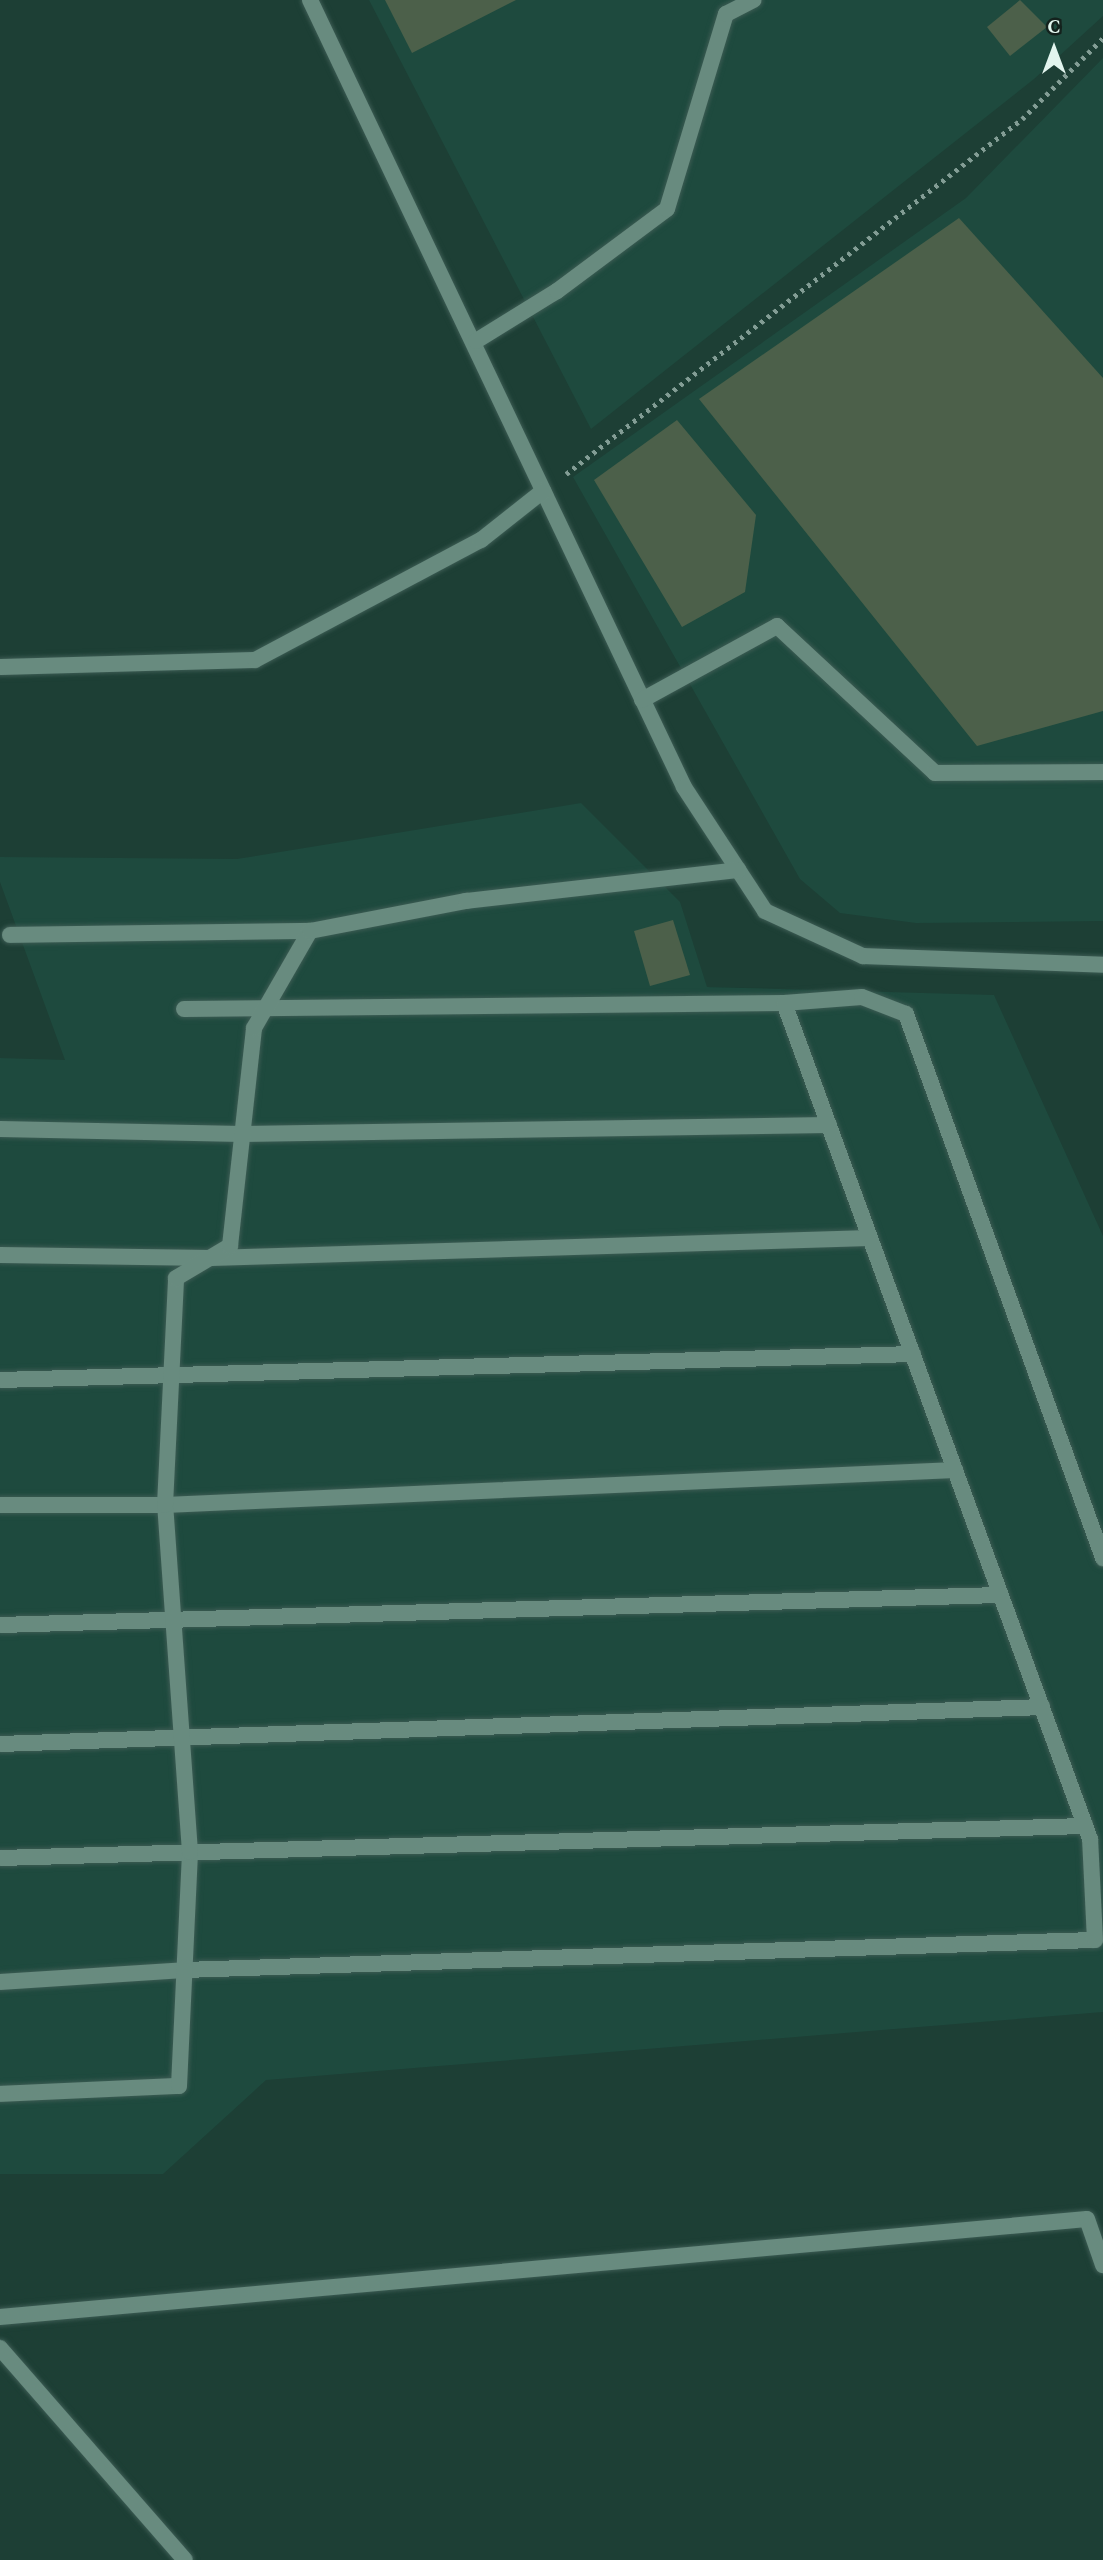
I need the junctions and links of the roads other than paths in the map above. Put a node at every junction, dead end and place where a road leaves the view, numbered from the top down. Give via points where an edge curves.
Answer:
1 (310, 0) edge
2 (754, 0) edge
3 (723, 7) edge
4 (475, 341) junction
5 (543, 491) junction
6 (0, 667) edge
7 (642, 700) junction
8 (1103, 772) edge
9 (738, 870) junction
10 (310, 931) junction
11 (10, 935) dead end
12 (1103, 965) edge
13 (784, 1003) junction
14 (184, 1009) dead end
15 (265, 1009) junction
16 (829, 1125) junction
17 (0, 1129) edge
18 (242, 1134) junction
19 (870, 1238) junction
20 (0, 1255) edge
21 (211, 1258) junction
22 (912, 1354) junction
23 (171, 1379) junction
24 (0, 1380) edge
25 (955, 1470) junction
26 (0, 1505) edge
27 (165, 1505) junction
28 (1103, 1558) edge
29 (1000, 1595) junction
30 (174, 1623) junction
31 (0, 1626) edge
32 (1042, 1707) junction
33 (182, 1737) junction
34 (0, 1745) edge
35 (1086, 1826) junction
36 (190, 1852) junction
37 (0, 1858) edge
38 (184, 1970) junction
39 (0, 1982) edge
40 (0, 2094) edge
41 (1103, 2265) edge
42 (0, 2317) edge
43 (0, 2348) edge
44 (185, 2560) edge

1 - 4 lane
2 - 3 lane
3 - 4 lane via 667,209 557,291
4 - 5 lane
5 - 6 lane via 481,540 255,660
5 - 7 lane
7 - 8 lane via 777,626 934,773
7 - 9 lane via 684,787
9 - 10 lane via 466,901
9 - 12 lane via 765,911 863,956
10 - 11 lane
10 - 15 lane
13 - 15 lane
13 - 16 lane
13 - 28 lane via 862,997 906,1014
14 - 15 lane
15 - 18 lane via 254,1028
16 - 18 lane
16 - 19 lane
17 - 18 lane
18 - 21 lane via 229,1247
19 - 21 lane
19 - 22 lane
20 - 21 lane
21 - 23 lane via 176,1278
22 - 23 lane
22 - 25 lane
23 - 24 lane
23 - 27 lane
25 - 27 lane
25 - 29 lane
26 - 27 lane
27 - 30 lane
29 - 30 lane
29 - 32 lane
30 - 31 lane
30 - 33 lane
32 - 33 lane
32 - 35 lane
33 - 34 lane
33 - 36 lane
35 - 36 lane
35 - 38 lane via 1095,1940
36 - 37 lane
36 - 38 lane
38 - 39 lane
38 - 40 lane via 179,2086
41 - 42 lane via 1087,2219
43 - 44 lane

